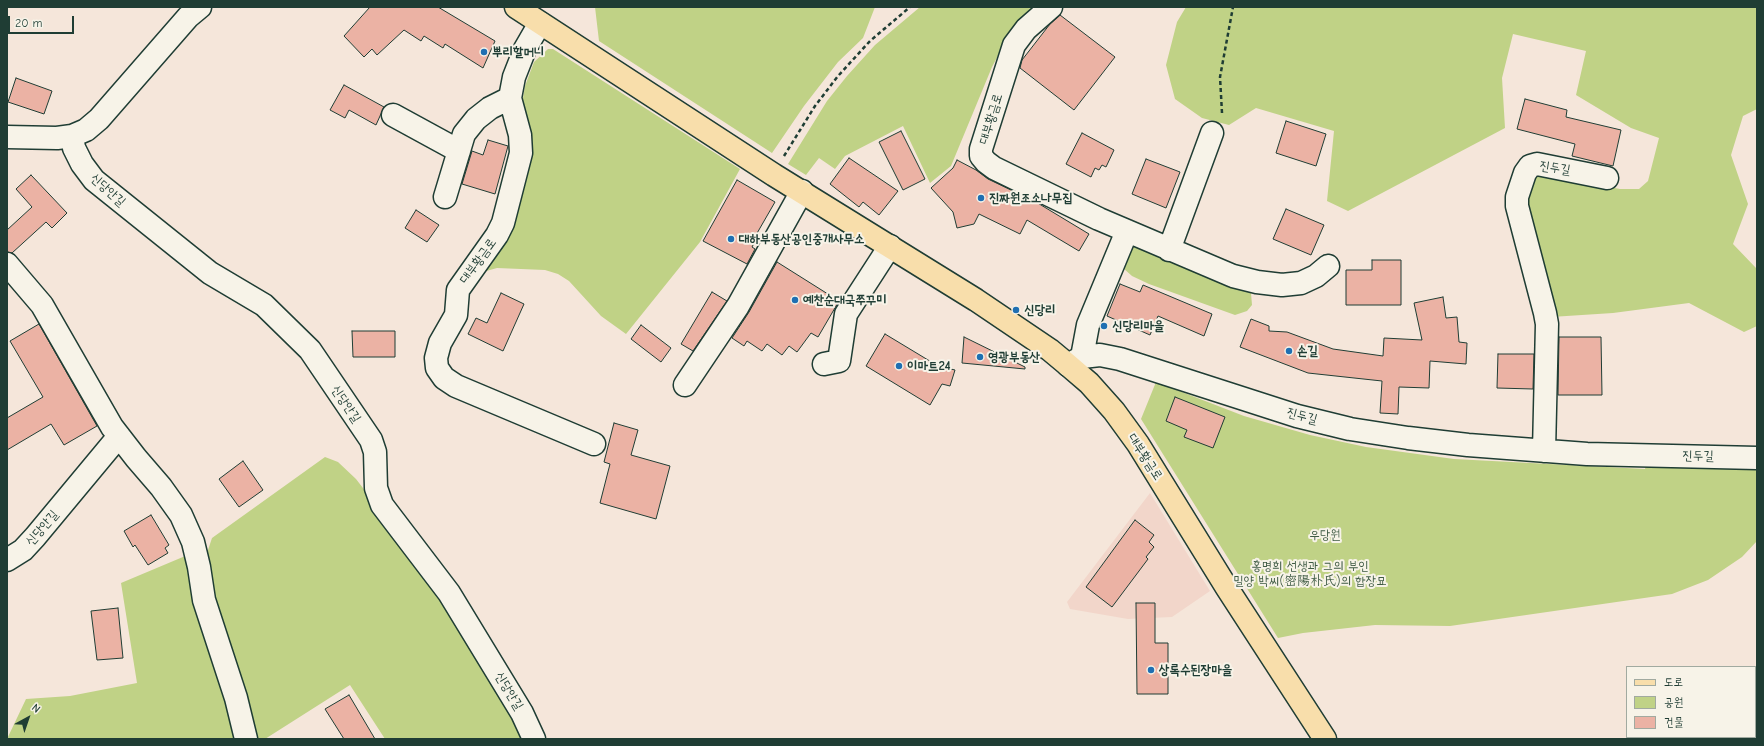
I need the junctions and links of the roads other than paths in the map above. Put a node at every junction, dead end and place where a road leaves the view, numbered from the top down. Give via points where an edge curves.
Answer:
1 (516, 7) edge
2 (1051, 7) edge
3 (198, 8) edge
4 (540, 23) junction
5 (510, 98) junction
6 (393, 114) dead end
7 (1212, 133) road end
8 (72, 136) junction
9 (7, 137) edge
10 (459, 151) junction
11 (1607, 178) dead end
12 (802, 192) junction
13 (445, 197) dead end
14 (1127, 231) junction
15 (890, 246) junction
16 (1169, 250) junction
17 (7, 264) edge
18 (1328, 266) dead end
19 (1075, 361) junction
20 (824, 364) dead end
21 (685, 385) dead end
22 (119, 436) junction
23 (594, 444) dead end
24 (1544, 451) junction
25 (1757, 458) edge
26 (7, 560) edge
27 (246, 739) edge
28 (534, 739) edge
29 (1325, 739) edge

1 - 4 main road, 대부황금로
2 - 14 street, 대부황금로 via 1026,29 1014,45 981,156 994,168
3 - 8 street via 99,119 86,130
4 - 5 street, 대부황금로 via 525,49 514,77
4 - 12 main road, 대부황금로
5 - 10 street via 490,108 476,119 464,134
5 - 23 street, 대부황금로 via 520,135 521,153 512,190 497,235 458,290 456,315 440,343 436,358 437,368 444,378 456,386
6 - 10 street
7 - 16 street
8 - 9 street
8 - 28 street, 신당안길 via 74,148 94,180 210,273 264,305 310,350 371,440 376,452 376,488 382,505 449,592 522,713
10 - 13 street
11 - 24 street, 진두길 via 1537,164 1530,166 1525,173 1517,197 1517,206 1547,324
12 - 15 main road, 대부황금로
12 - 21 street via 738,306
14 - 16 street, 대부황금로
14 - 19 street
15 - 19 main road, 대부황금로 via 1050,350
15 - 20 street via 846,314 839,361
16 - 18 street, 대부황금로 via 1232,276 1282,285 1301,283 1316,276
17 - 22 street via 42,305
19 - 24 street, 진두길 via 1100,355 1120,359 1297,416 1350,428 1453,444
19 - 29 main road, 대부황금로 via 1089,384 1114,411 1138,444
22 - 26 street, 신당안길 via 35,537 23,550
22 - 27 street via 181,515 193,542 205,606 236,698
24 - 25 street, 진두길

